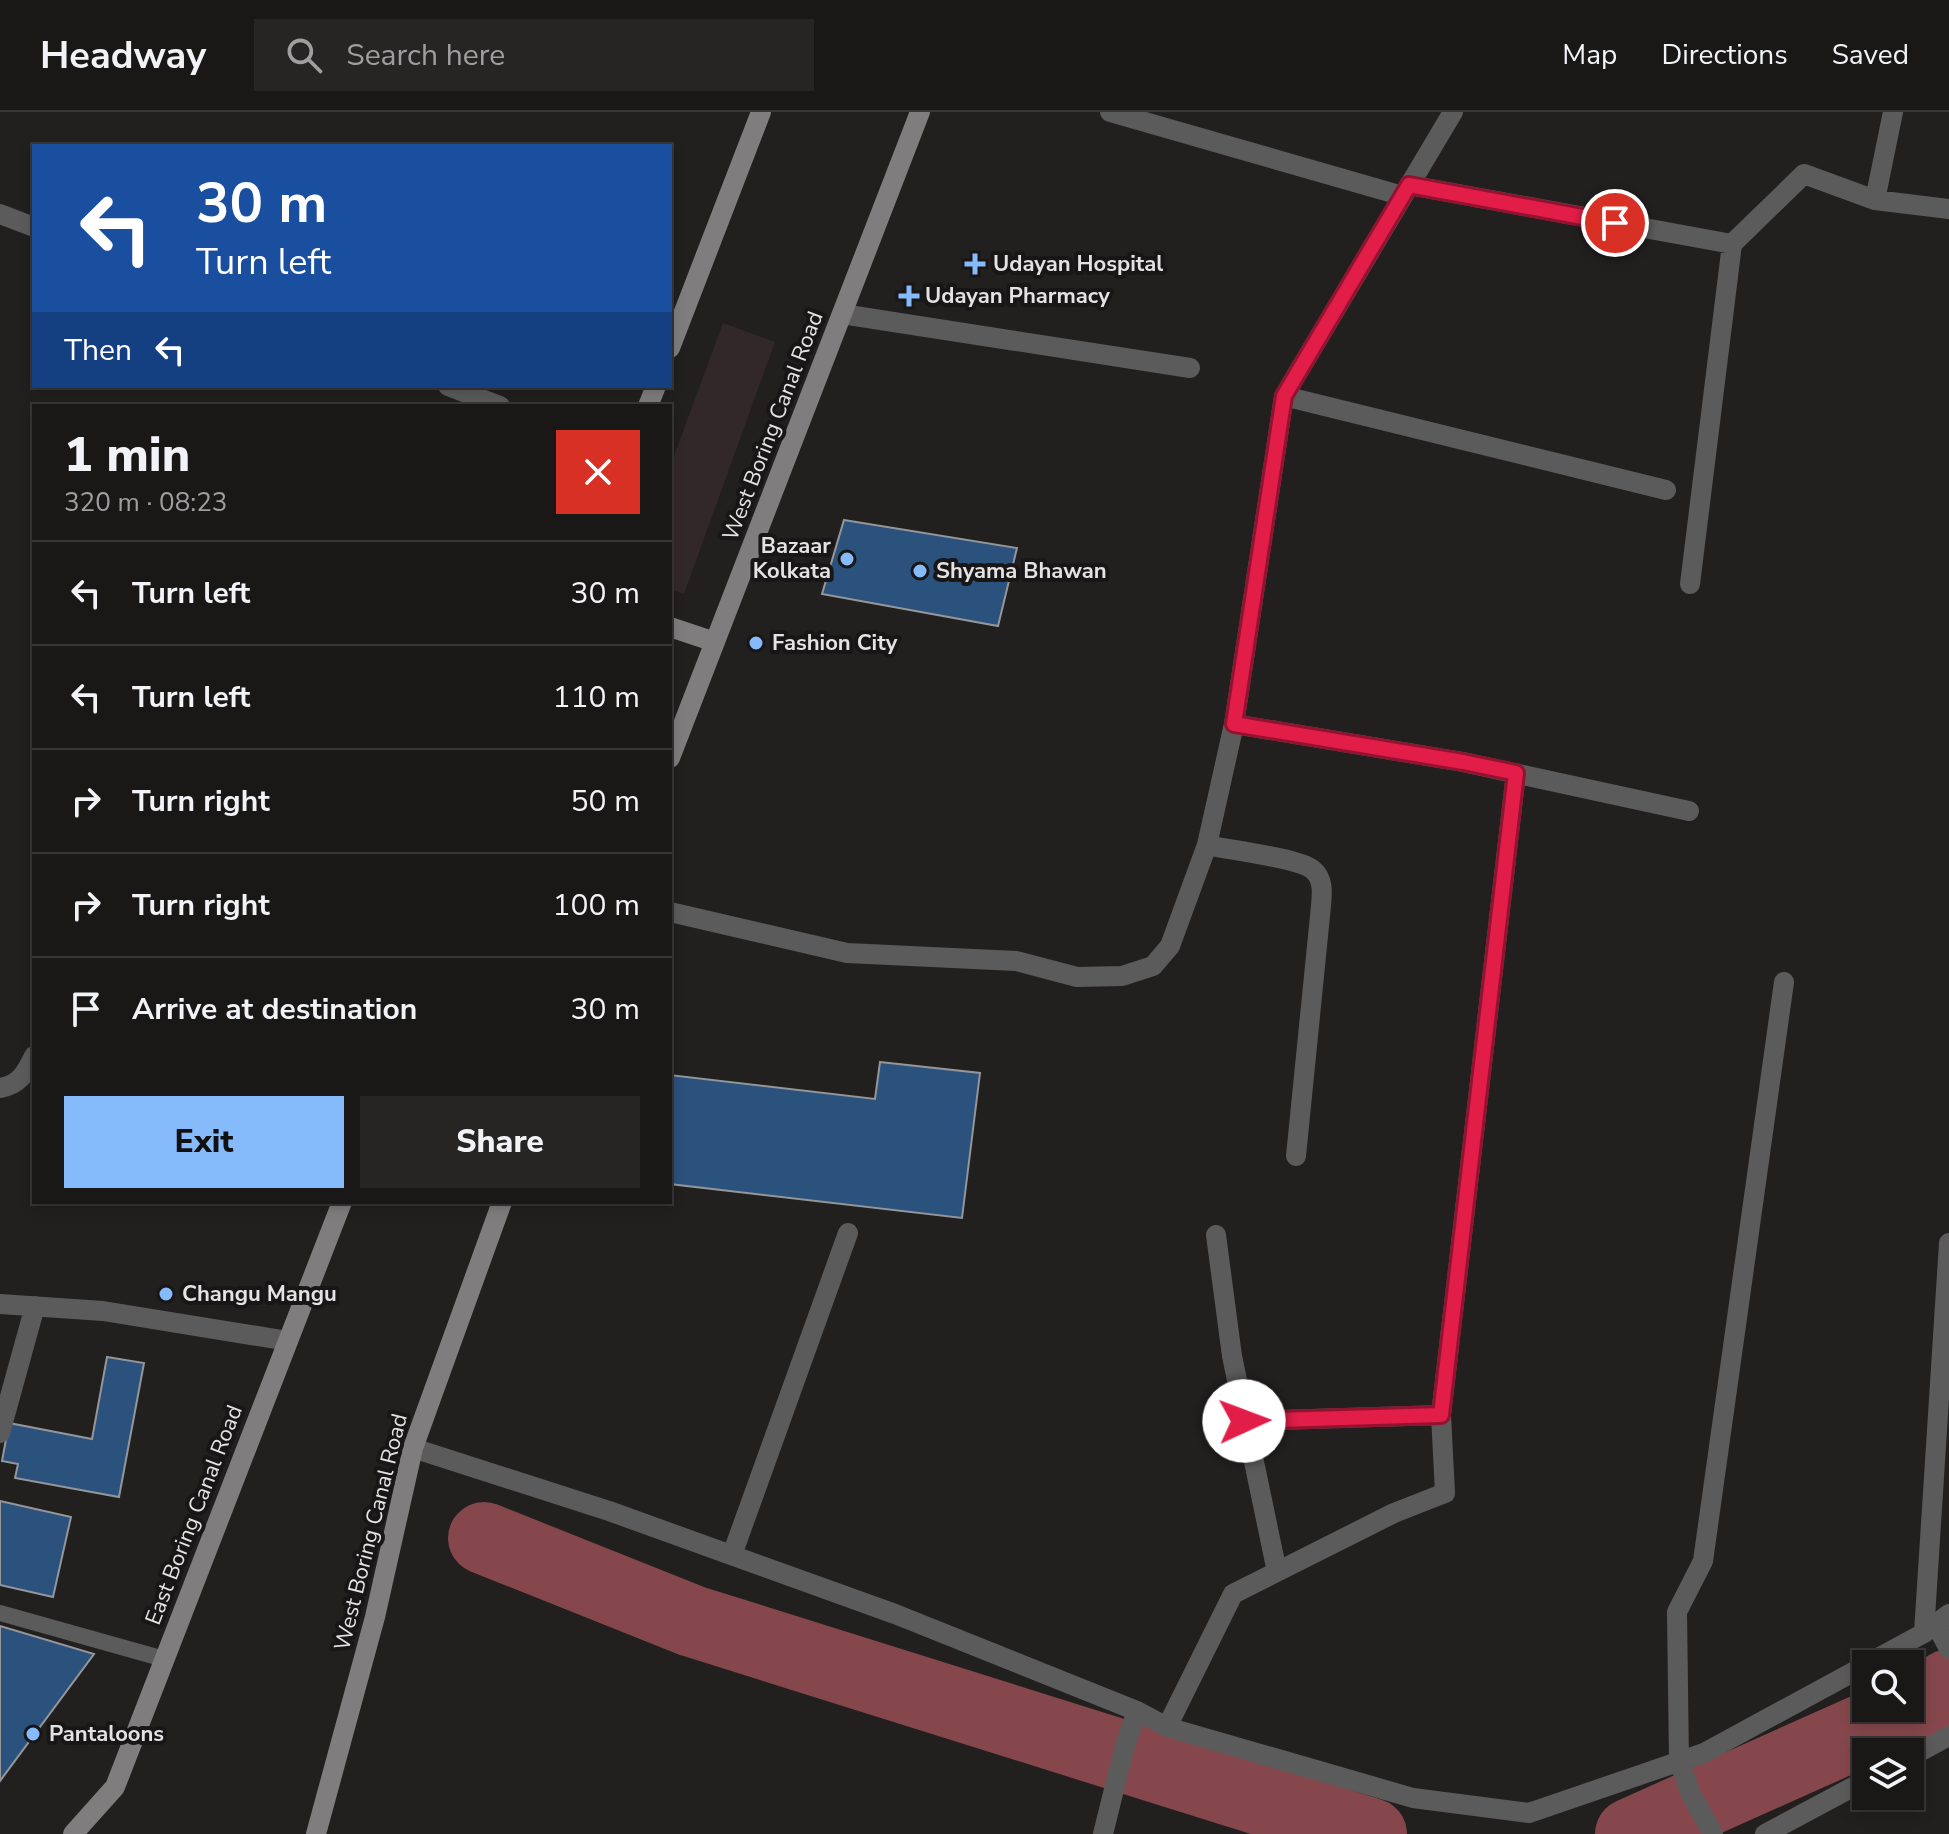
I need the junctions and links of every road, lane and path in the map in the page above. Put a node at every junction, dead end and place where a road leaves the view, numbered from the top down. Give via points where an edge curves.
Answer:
1 (761, 112) edge
2 (920, 112) edge
3 (1110, 112) edge
4 (1453, 112) edge
5 (1893, 112) edge
6 (1406, 190) junction
7 (1875, 200) junction
8 (1949, 209) edge
9 (0, 214) edge
10 (32, 226) edge
11 (1732, 244) junction
12 (842, 314) junction
13 (672, 343) edge
14 (1190, 368) dead end
15 (453, 388) edge
16 (1284, 396) junction
17 (495, 404) edge
18 (1666, 490) dead end
19 (1690, 584) dead end
20 (672, 628) edge
21 (715, 642) junction
22 (1234, 724) junction
23 (672, 753) edge
24 (1516, 773) junction
25 (1689, 811) dead end
26 (1207, 845) junction
27 (672, 912) edge
28 (1784, 982) dead end
29 (32, 1060) edge
30 (0, 1088) edge
31 (1296, 1156) dead end
32 (341, 1204) edge
33 (501, 1204) edge
34 (848, 1233) dead end
35 (1216, 1235) dead end
36 (1949, 1243) edge
37 (0, 1304) edge
38 (35, 1306) junction
39 (288, 1341) junction
40 (1441, 1415) junction
41 (1244, 1421) junction
42 (0, 1433) edge
43 (413, 1448) junction
44 (732, 1555) junction
45 (1277, 1572) junction
46 (0, 1613) edge
47 (1936, 1624) edge
48 (1949, 1649) edge
49 (1891, 1650) edge
50 (164, 1659) junction
51 (1852, 1672) edge
52 (1137, 1711) junction
53 (1167, 1727) junction
54 (1949, 1736) edge
55 (1924, 1749) edge
56 (1679, 1762) junction
57 (1852, 1787) edge
58 (73, 1834) edge
59 (316, 1834) edge
60 (1103, 1834) edge
61 (1713, 1834) edge
62 (1765, 1834) edge

1 - 13 main road
2 - 12 main road, West Boring Canal Road
3 - 6 street
4 - 6 street
5 - 7 street
6 - 11 street
6 - 16 street
7 - 8 street
7 - 11 street via 1804,174
9 - 10 street
11 - 19 street
12 - 14 street
12 - 21 main road, West Boring Canal Road
15 - 17 street
16 - 18 street
16 - 22 street
20 - 21 main road
21 - 23 main road, West Boring Canal Road
22 - 24 street
22 - 26 street
24 - 25 street
24 - 40 street
26 - 27 street via 1170,946 1153,966 1122,976 1077,977 1016,961 847,953
26 - 31 street via 1297,863 1319,877 1321,906
28 - 56 street via 1703,1561 1677,1612
29 - 30 street via 25,1074
32 - 39 main road, East Boring Canal Road
33 - 43 main road, West Boring Canal Road
34 - 44 street
35 - 41 street
36 - 47 street
37 - 38 street
38 - 39 street via 103,1311
38 - 42 street
39 - 50 main road, East Boring Canal Road
40 - 41 street
40 - 45 street via 1445,1493
41 - 45 street
43 - 44 street
43 - 59 main road, West Boring Canal Road via 375,1617
44 - 52 street
45 - 53 street via 1233,1594
46 - 50 lane
47 - 48 street
47 - 49 street
50 - 58 main road, East Boring Canal Road via 115,1787
51 - 56 street
52 - 53 street
52 - 60 street
53 - 56 street via 1413,1798 1529,1813
54 - 55 street
56 - 61 street
57 - 62 street

